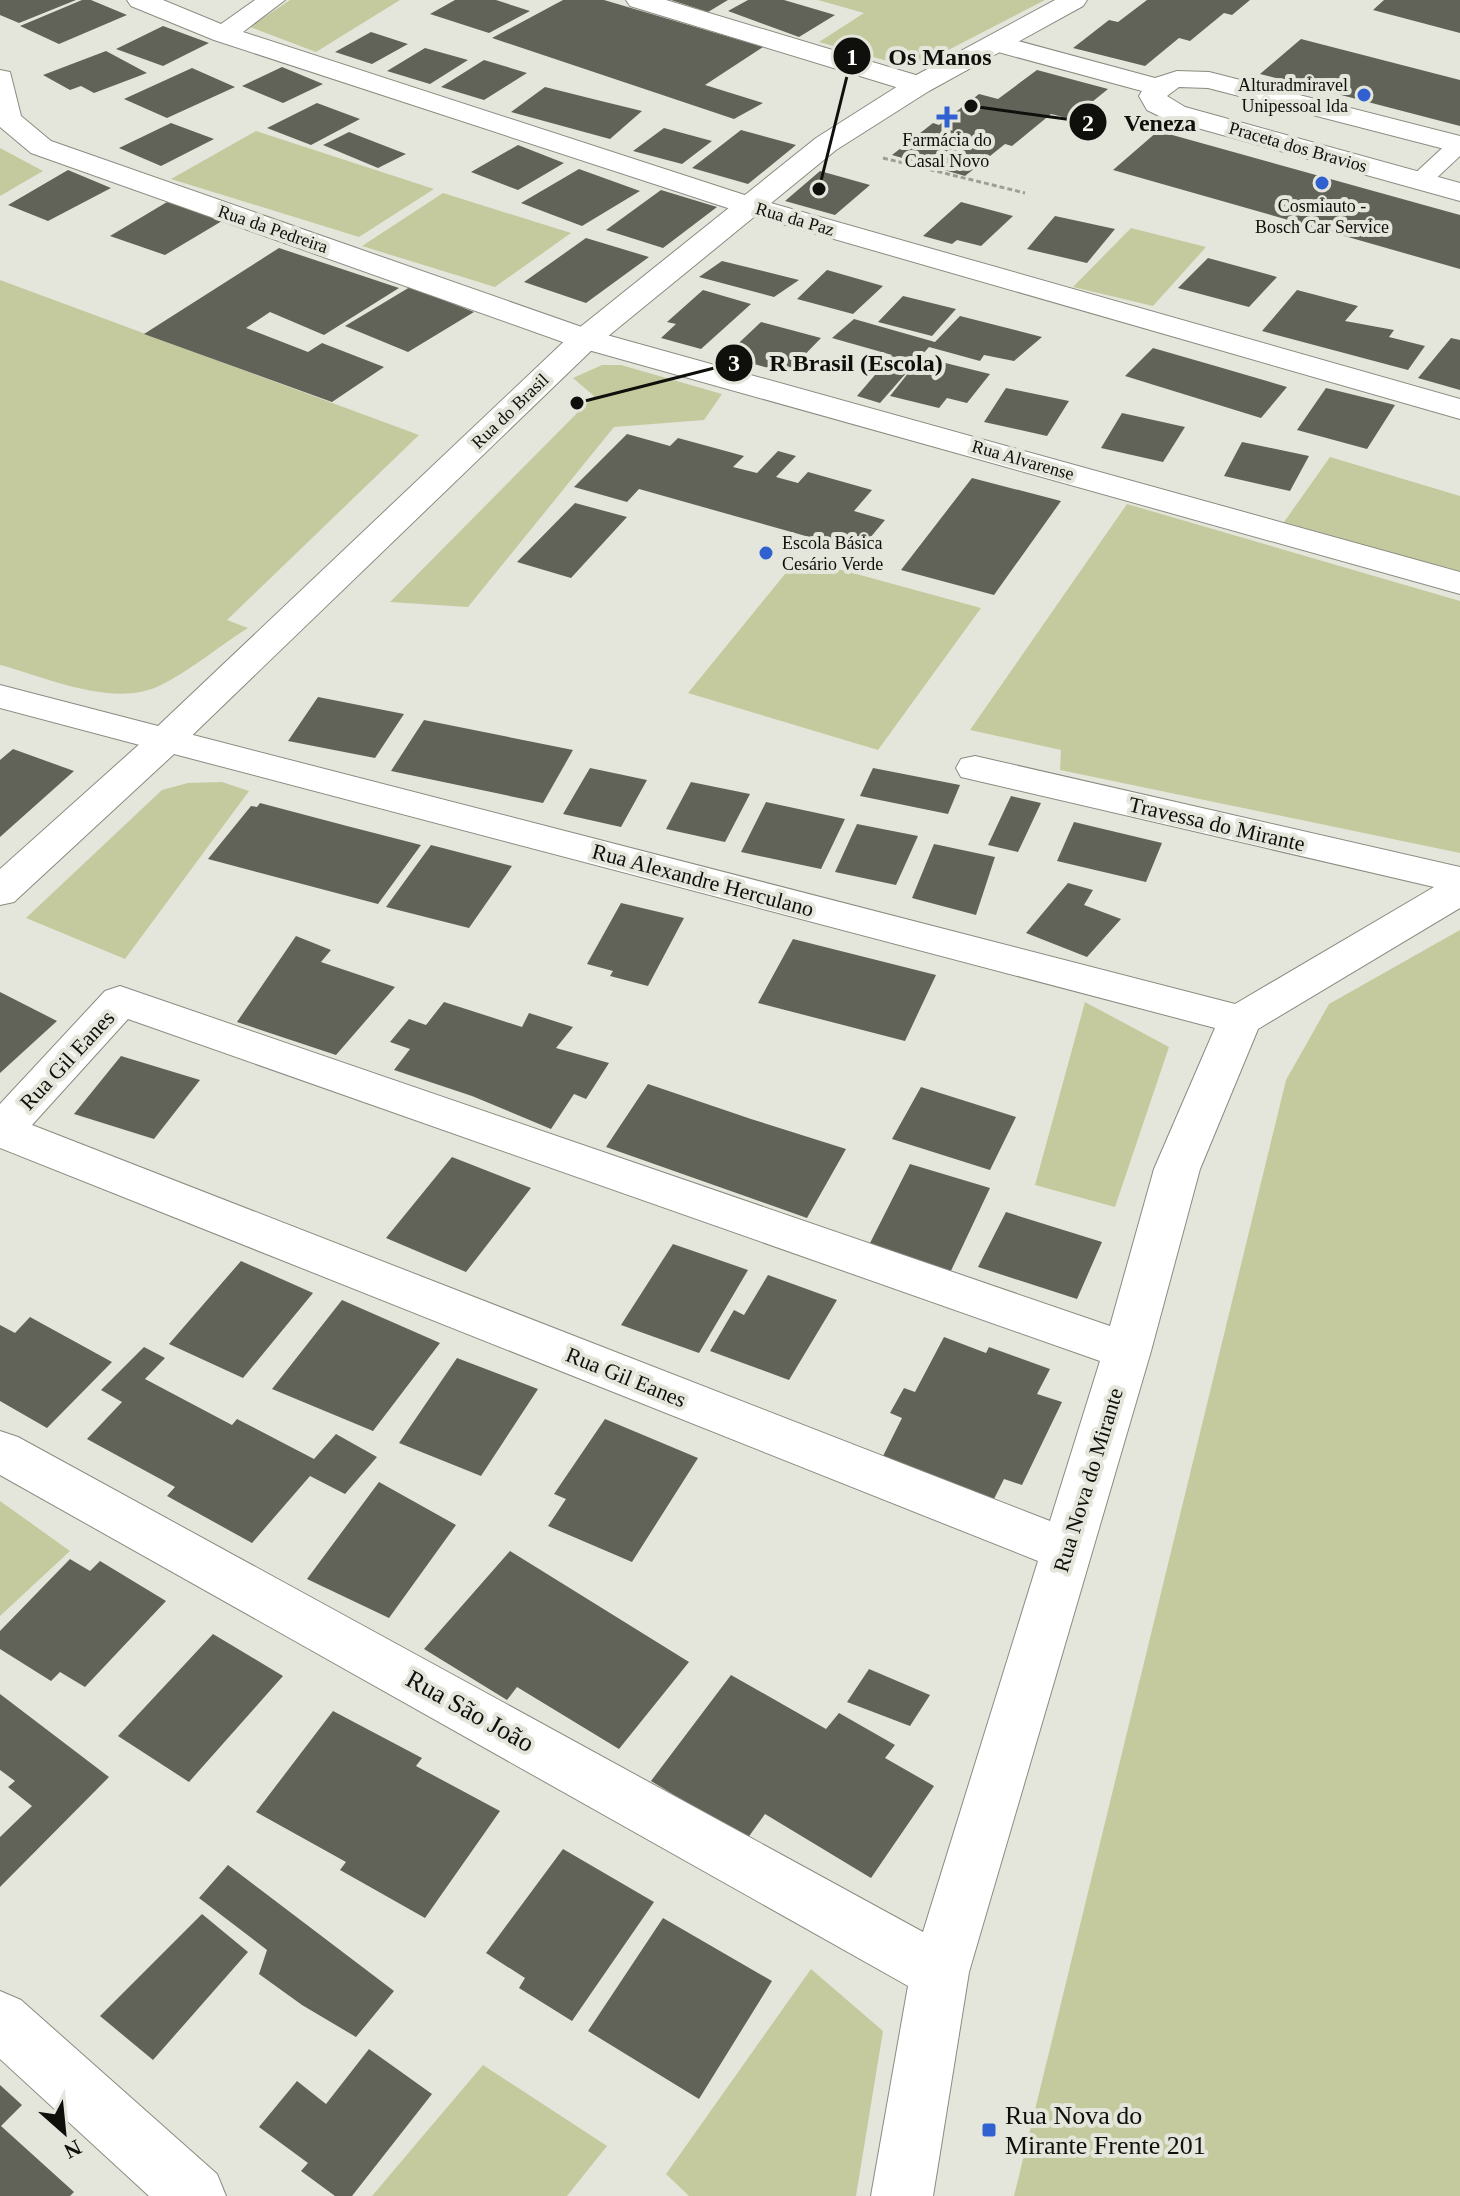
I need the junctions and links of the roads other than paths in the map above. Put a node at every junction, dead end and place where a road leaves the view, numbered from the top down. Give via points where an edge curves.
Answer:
1 (140, 0) edge
2 (272, 0) edge
3 (639, 0) edge
4 (1074, 0) edge
5 (223, 34) junction
6 (996, 43) junction
7 (0, 78) edge
8 (919, 85) junction
9 (1158, 87) junction
10 (1460, 145) edge
11 (1420, 181) junction
12 (1460, 192) edge
13 (750, 206) junction
14 (585, 339) junction
15 (1460, 409) edge
16 (1460, 583) edge
17 (0, 696) edge
18 (166, 740) junction
19 (975, 768) dead end
20 (1460, 880) edge
21 (1460, 890) edge
22 (0, 892) edge
23 (1240, 1020) junction
24 (1, 1131) edge
25 (1127, 1351) junction
26 (0, 1451) edge
27 (1067, 1550) junction
28 (940, 1972) junction
29 (0, 2020) edge
30 (195, 2196) edge
31 (902, 2196) edge

1 - 5 street, Rua da Paz
2 - 5 street
3 - 8 street
4 - 6 street, Rua do Brasil
5 - 13 street, Rua da Paz
6 - 8 street, Rua do Brasil
6 - 9 street, Praceta dos Bravios
7 - 14 street, Rua da Pedreira via 8,119 41,147
8 - 13 street, Rua do Brasil via 826,144
9 - 10 street, Praceta dos Bravios via 1179,79 1209,80
9 - 11 street, Praceta dos Bravios via 1155,102 1175,113
10 - 11 lane
11 - 12 street, Praceta dos Bravios
13 - 14 street, Rua do Brasil
13 - 15 street, Rua da Paz
14 - 16 street, Rua Alvarense
14 - 18 street, Rua do Brasil
17 - 18 street, Rua Alexandre Herculano
18 - 22 street, Rua do Brasil
18 - 23 street, Rua Alexandre Herculano
19 - 20 street, Travessa do Mirante
21 - 23 street
23 - 25 street, Rua Nova do Mirante via 1177,1169
24 - 25 street, Rua Gil Eanes via 120,1001
24 - 27 street, Rua Gil Eanes
25 - 27 street, Rua Nova do Mirante
26 - 28 street, Rua São João
27 - 28 street, Rua Nova do Mirante
28 - 31 street, Rua Nova do Mirante
29 - 30 street

